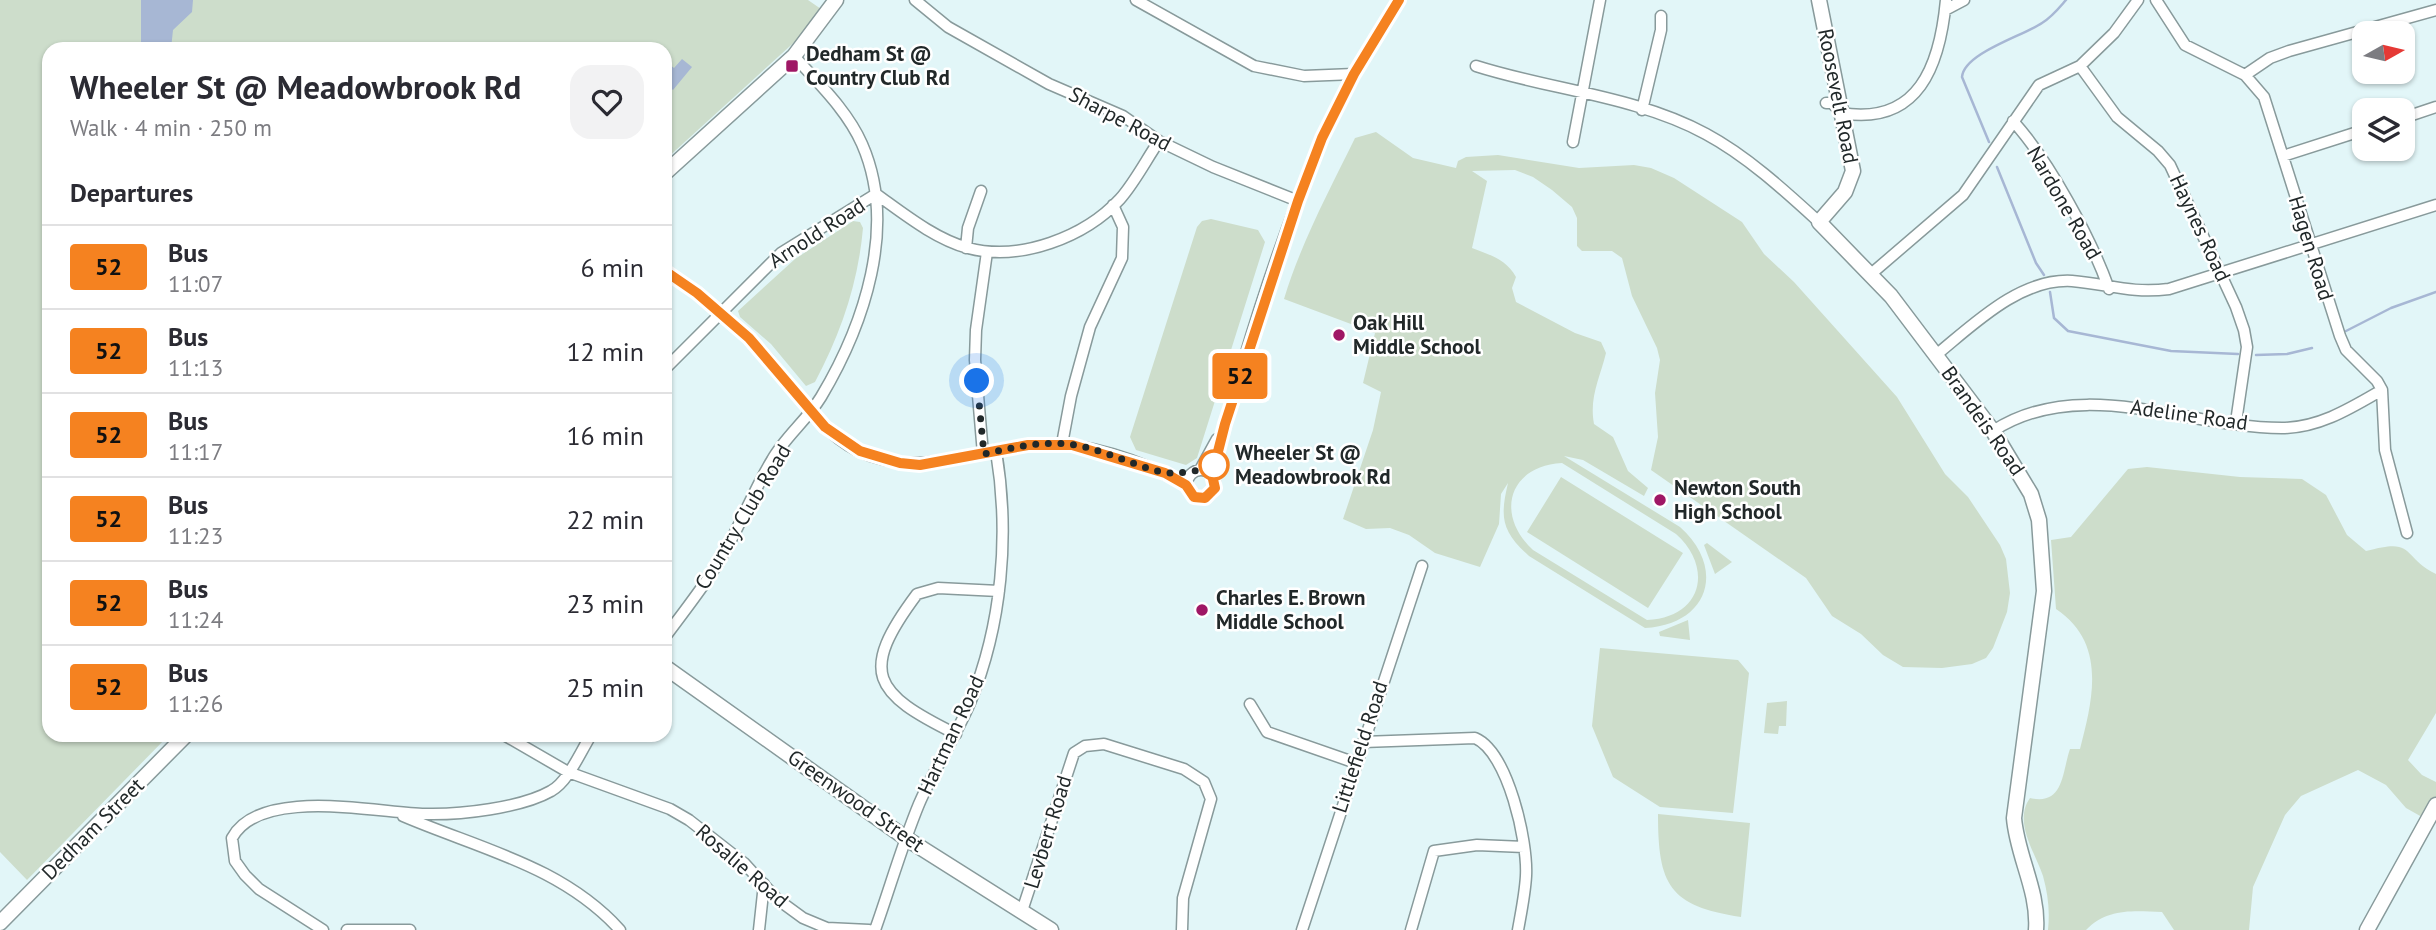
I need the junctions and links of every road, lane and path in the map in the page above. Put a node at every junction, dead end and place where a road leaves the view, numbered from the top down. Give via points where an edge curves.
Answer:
1 (836, 0) edge
2 (915, 0) edge
3 (1136, 0) edge
4 (1398, 0) edge
5 (1600, 0) edge
6 (1819, 0) edge
7 (1964, 0) edge
8 (2138, 0) edge
9 (2156, 0) edge
10 (1945, 5) edge
11 (2436, 10) edge
12 (1661, 16) dead end
13 (794, 56) junction
14 (1476, 66) dead end
15 (2080, 66) junction
16 (1354, 74) junction
17 (2245, 75) junction
18 (1584, 92) junction
19 (1826, 103) dead end
20 (2436, 107) edge
21 (1642, 110) junction
22 (1841, 113) junction
23 (2415, 114) edge
24 (2013, 121) junction
25 (2352, 134) edge
26 (1159, 141) junction
27 (1573, 142) dead end
28 (2283, 156) junction
29 (672, 167) edge
30 (981, 191) dead end
31 (876, 194) junction
32 (1298, 201) junction
33 (1113, 205) junction
34 (2436, 205) edge
35 (1819, 222) junction
36 (2310, 247) junction
37 (966, 248) junction
38 (988, 252) junction
39 (1871, 274) junction
40 (2221, 274) junction
41 (672, 276) edge
42 (2109, 289) junction
43 (721, 313) junction
44 (1936, 355) junction
45 (672, 362) edge
46 (2382, 390) junction
47 (812, 412) junction
48 (2236, 422) junction
49 (1225, 424) junction
50 (1993, 431) junction
51 (1062, 444) junction
52 (996, 451) junction
53 (984, 454) junction
54 (1212, 475) junction
55 (1192, 477) junction
56 (2407, 533) dead end
57 (1422, 566) dead end
58 (999, 591) junction
59 (672, 628) edge
60 (672, 672) edge
61 (1250, 704) dead end
62 (956, 734) junction
63 (179, 742) edge
64 (516, 742) edge
65 (587, 742) edge
66 (1363, 742) junction
67 (1356, 763) junction
68 (568, 772) junction
69 (2436, 805) edge
70 (394, 812) junction
71 (453, 814) junction
72 (907, 839) junction
73 (463, 842) junction
74 (1524, 847) junction
75 (764, 884) junction
76 (1022, 911) junction
77 (0, 923) edge
78 (323, 930) edge
79 (347, 930) edge
80 (410, 930) edge
81 (620, 930) edge
82 (759, 930) edge
83 (869, 930) edge
84 (875, 930) edge
85 (1051, 930) edge
86 (1182, 930) edge
87 (1302, 930) edge
88 (1411, 930) edge
89 (1518, 930) edge
90 (2035, 930) edge
91 (2367, 930) edge

1 - 13 street
2 - 26 street, Sharpe Road via 948,27 994,54 1123,116
3 - 16 street via 1254,66 1304,76
4 - 16 street
5 - 18 street
6 - 22 street, Roosevelt Road
7 - 10 street
8 - 15 street via 2114,33
9 - 17 street, Hagen Road via 2185,45
10 - 22 street via 1931,68 1911,98 1889,112
11 - 17 street via 2289,51
12 - 21 street
13 - 29 street
13 - 31 street, Country Club Road via 845,115 861,142
14 - 18 street, Brandeis Road
15 - 24 street via 2039,85
15 - 40 street, Haynes Road via 2117,117 2170,165
16 - 32 street
17 - 28 street, Hagen Road via 2263,97
18 - 21 street, Brandeis Road
18 - 27 street
19 - 22 street
20 - 23 street
21 - 35 street, Brandeis Road via 1716,140
22 - 35 street, Roosevelt Road via 1851,181
24 - 39 street via 1963,195
24 - 42 street, Nardone Road via 2076,217
25 - 28 street
26 - 32 street, Sharpe Road
26 - 33 street, Arnold Road
28 - 36 street, Hagen Road
30 - 37 street
31 - 37 street, Arnold Road
31 - 43 street, Arnold Road via 781,253
31 - 47 street, Country Club Road via 868,287 853,333
32 - 49 street
33 - 38 street, Arnold Road via 1096,221 1051,242
33 - 51 street via 1123,226 1122,258 1090,327
34 - 36 street
35 - 39 street, Brandeis Road
36 - 40 street
36 - 46 street, Hagen Road via 2346,349
37 - 38 street, Arnold Road
38 - 53 street via 975,360
39 - 44 street, Brandeis Road
40 - 42 street via 2169,289
40 - 48 street, Haynes Road via 2246,347
41 - 43 street
42 - 44 street via 2074,281 2037,285 2011,298
43 - 45 street, Arnold Road
43 - 47 street via 766,356
44 - 50 street, Brandeis Road
46 - 48 street, Adeline Road via 2313,424 2283,428
46 - 56 street via 2385,450
47 - 53 street via 837,438 860,451 900,463 920,465
47 - 59 street, Country Club Road via 773,457 707,581
48 - 50 street, Adeline Road via 2118,405 2075,406 2023,416
49 - 54 street
49 - 55 street
50 - 90 street, Brandeis Road via 2031,494 2042,545 2040,638 2014,818 2016,843 2035,900
51 - 52 street
51 - 55 street
52 - 53 street
52 - 58 street, Hartman Road via 1002,547
54 - 55 street
54 - 55 street via 1215,488 1205,498 1194,497
57 - 66 street, Littlefield Road
58 - 62 street, Hartman Road via 984,664
58 - 62 street via 937,588 917,594 881,658 881,678 888,689 925,718
60 - 72 street, Greenwood Street
61 - 67 street via 1267,732
62 - 72 street, Hartman Road via 919,805
63 - 77 street, Dedham Street
64 - 68 street, Rosalie Road
65 - 68 street
66 - 67 street, Littlefield Road
66 - 74 street via 1475,738 1484,742 1511,794
67 - 87 street, Littlefield Road
68 - 71 street via 551,791
68 - 75 street, Rosalie Road via 670,809 712,836
69 - 91 street
70 - 71 street
70 - 73 street
70 - 78 street via 340,806 284,809 264,814 236,831 232,847 245,876
71 - 73 street
72 - 76 street, Greenwood Street
72 - 84 street, Hartman Road
73 - 81 street via 546,872 599,906
74 - 88 street via 1477,845 1434,851
74 - 89 street via 1526,875
75 - 82 street
75 - 83 street, Rosalie Road via 777,899 814,923
76 - 85 street, Greenwood Street
76 - 86 street, Levbert Road via 1074,752 1104,744 1184,769 1197,775 1209,792 1209,813 1183,898
79 - 80 street

